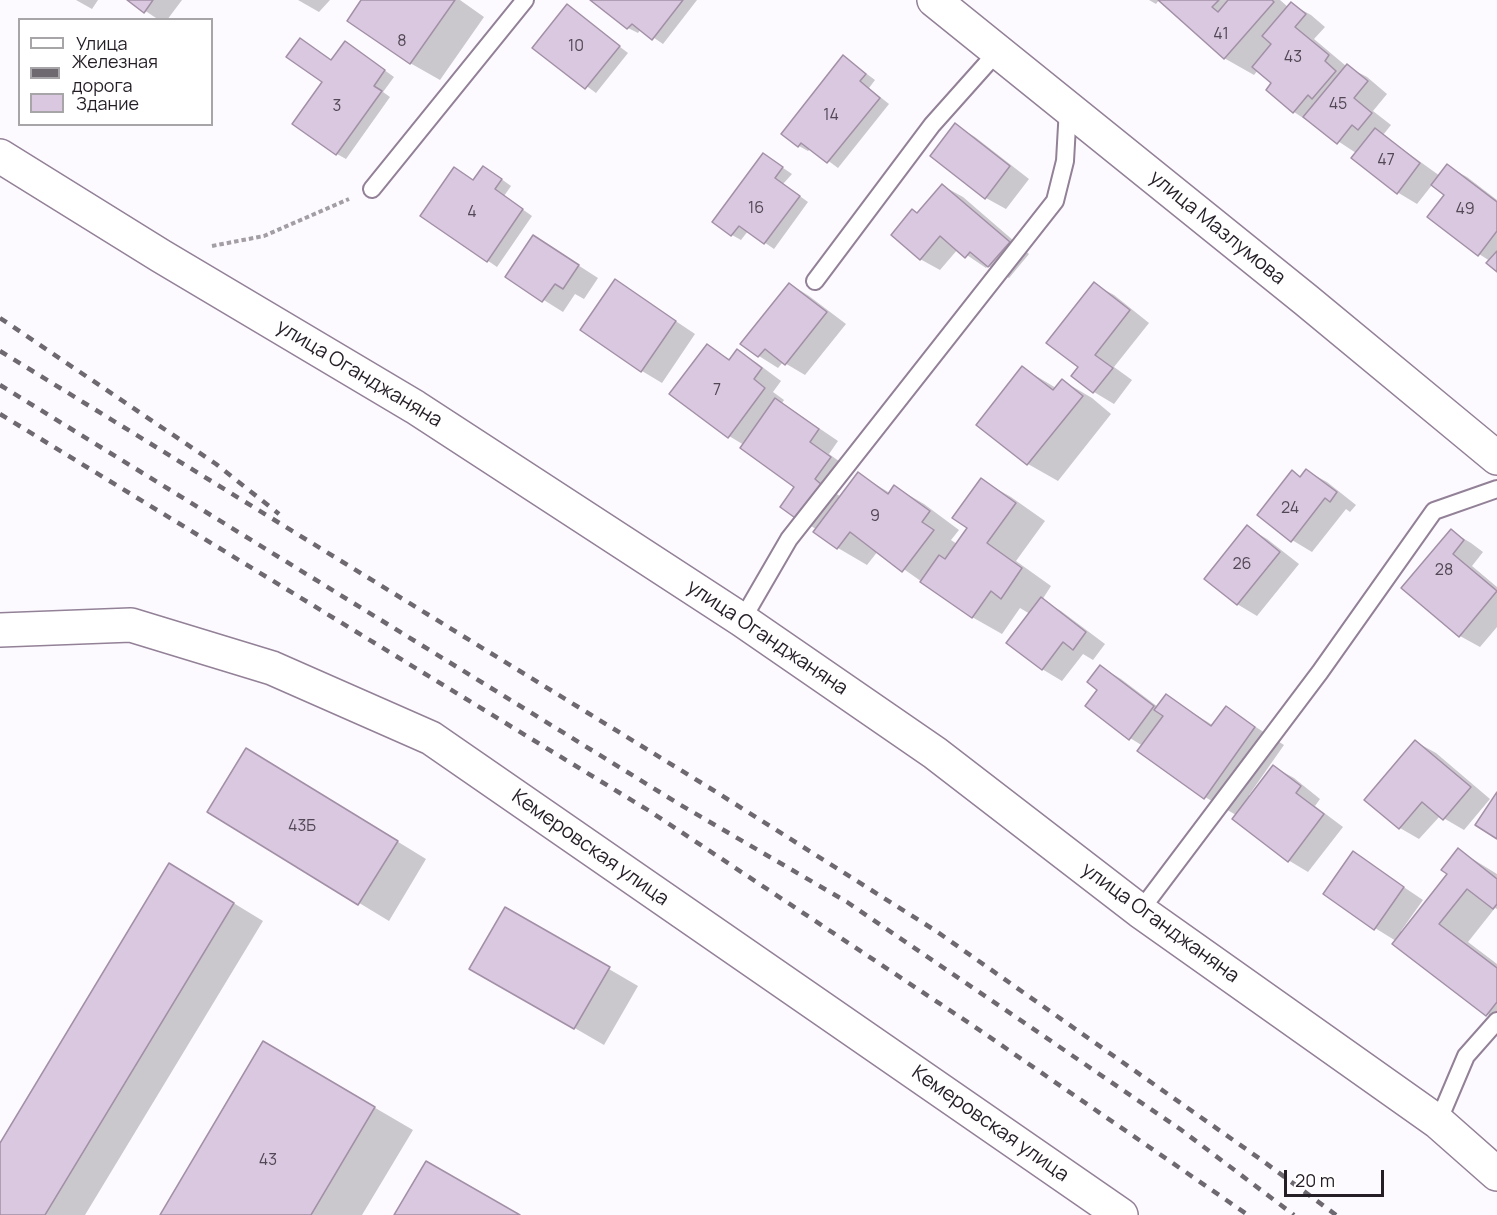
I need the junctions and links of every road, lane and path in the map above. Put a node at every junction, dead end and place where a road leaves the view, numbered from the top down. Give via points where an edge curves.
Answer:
1 (525, 0) edge
2 (934, 0) edge
3 (998, 51) junction
4 (1068, 108) junction
5 (0, 156) edge
6 (372, 189) joint
7 (161, 256) junction
8 (815, 281) dead end
9 (1497, 458) edge
10 (1497, 489) edge
11 (742, 620) junction
12 (0, 630) edge
13 (1140, 910) junction
14 (1497, 1022) edge
15 (1437, 1122) junction
16 (1497, 1174) edge
17 (1120, 1215) edge

1 - 6 lane
2 - 3 street, улица Мазлумова
3 - 4 street, улица Мазлумова
3 - 8 lane via 933,125
4 - 9 street, улица Мазлумова
4 - 11 lane via 1065,161 1055,201 789,540
5 - 7 street, улица Оганджаняна
6 - 7 path via 264,236
7 - 11 street, улица Оганджаняна via 415,407
10 - 13 lane via 1434,511 1320,672
11 - 13 street, улица Оганджаняна via 935,753
12 - 17 street, Кемеровская улица via 131,625 272,668 431,738
13 - 15 street, улица Оганджаняна
14 - 15 lane via 1466,1056
15 - 16 street, улица Оганджаняна

